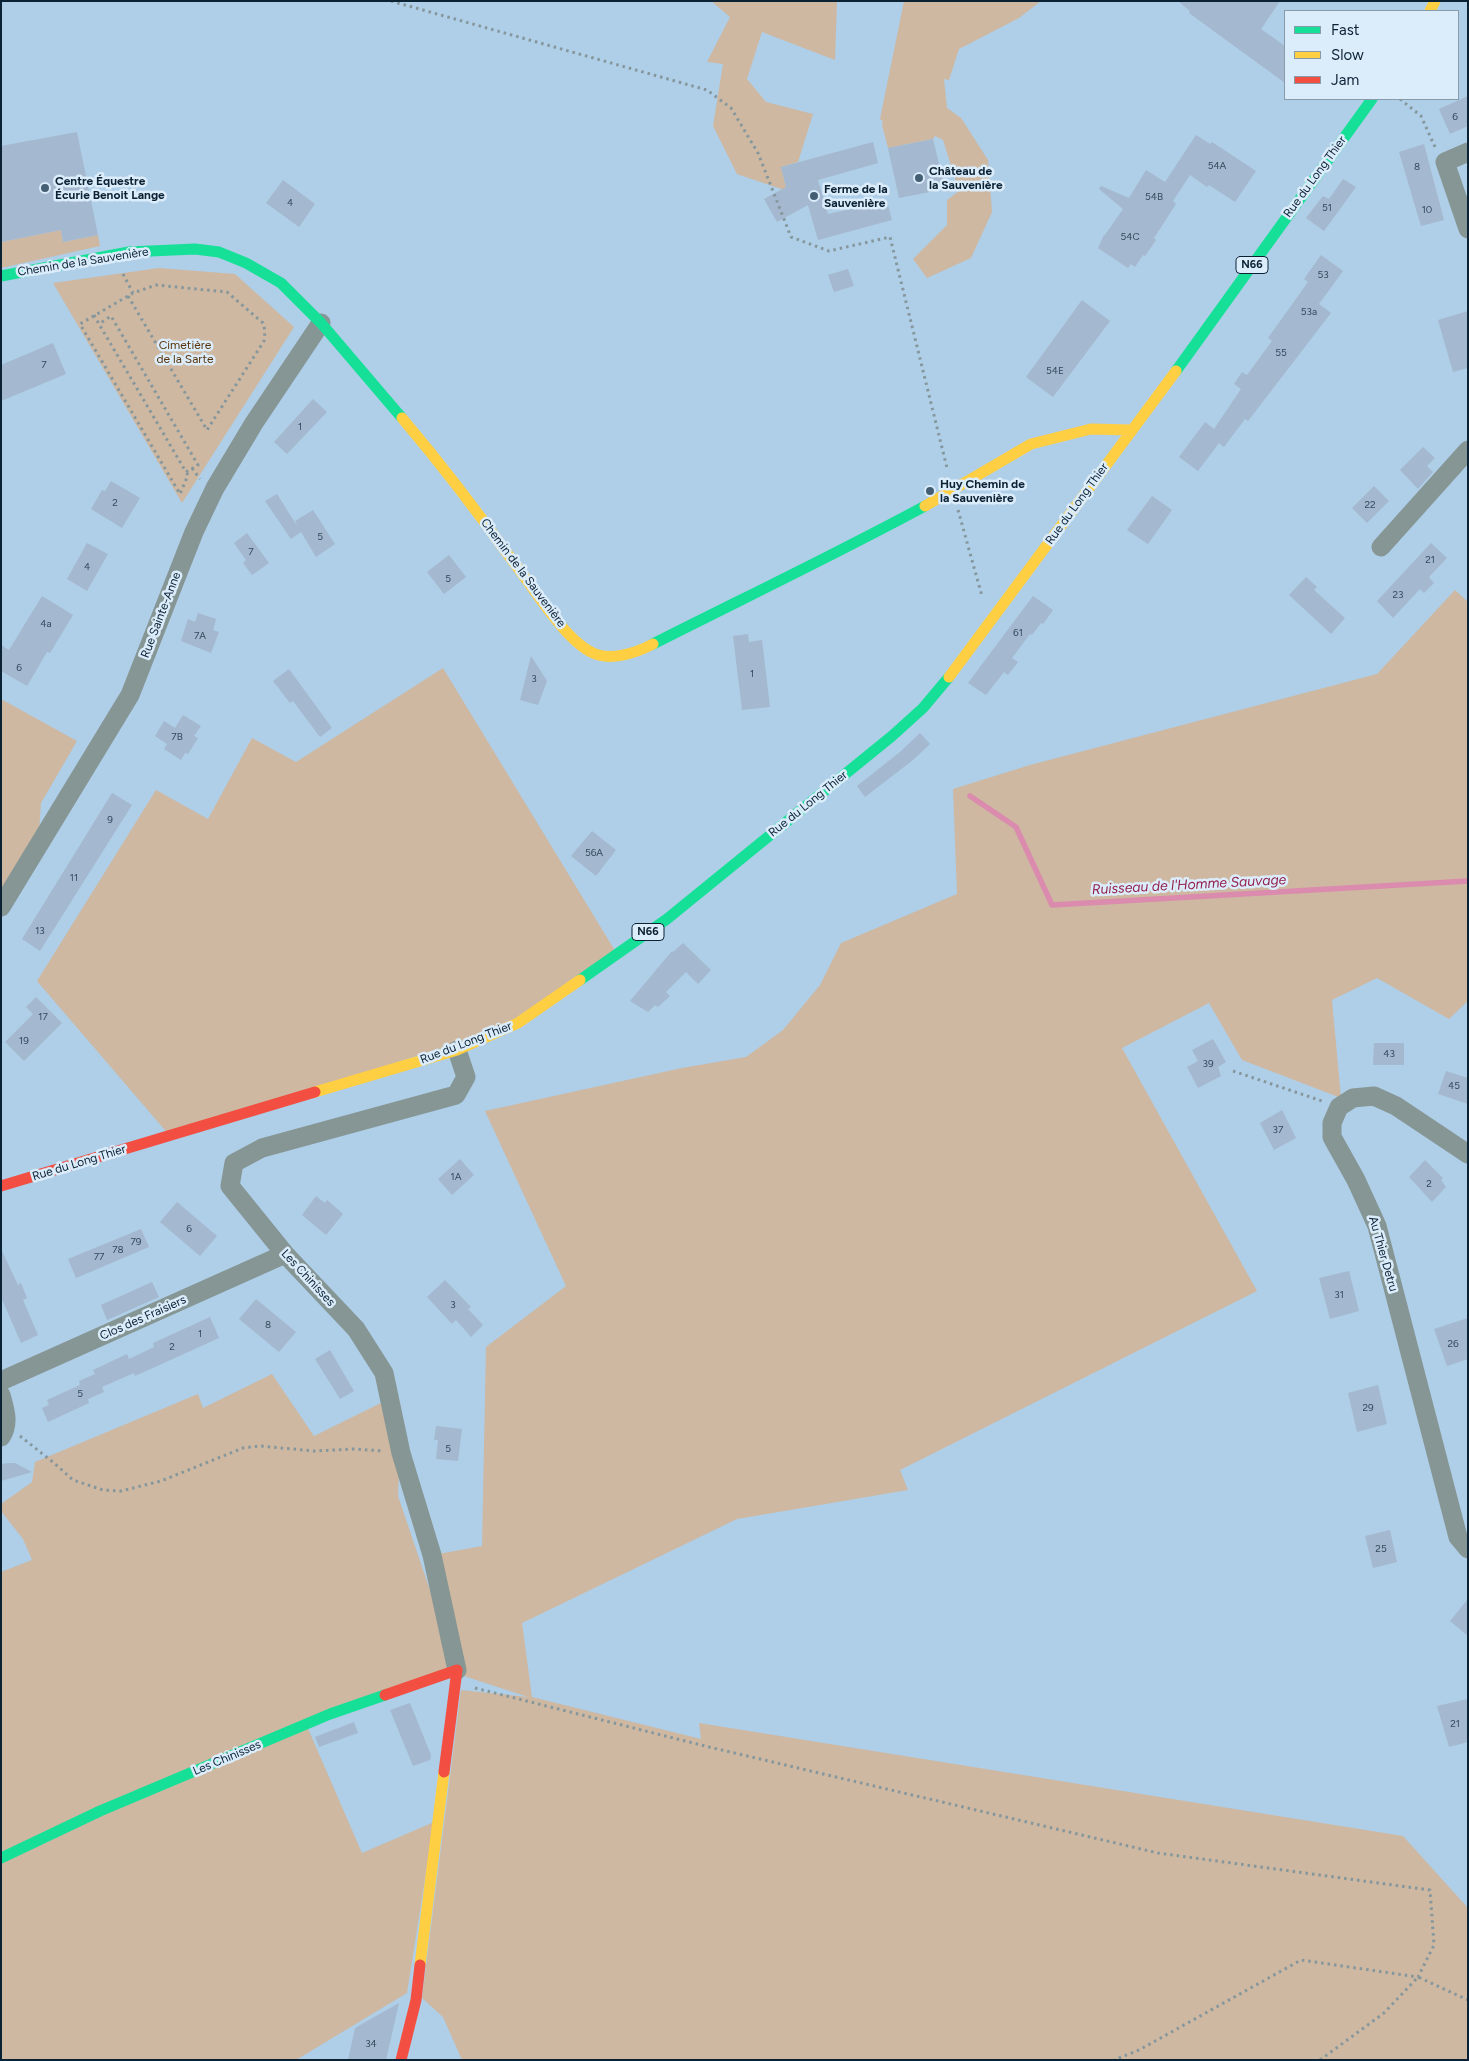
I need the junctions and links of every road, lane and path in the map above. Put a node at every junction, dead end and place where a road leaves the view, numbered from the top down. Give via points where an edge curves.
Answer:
1 (391, 1) edge
2 (1371, 100) edge
3 (1401, 100) edge
4 (1468, 152) edge
5 (1445, 162) junction
6 (1468, 229) edge
7 (122, 273) dead end
8 (1, 276) edge
9 (133, 293) junction
10 (128, 296) junction
11 (94, 315) junction
12 (321, 323) junction
13 (99, 324) junction
14 (1131, 430) junction
15 (1468, 450) edge
16 (192, 468) junction
17 (186, 472) junction
18 (198, 477) dead end
19 (953, 490) junction
20 (1382, 547) dead end
21 (990, 623) junction
22 (1, 907) edge
23 (457, 1050) junction
24 (1232, 1071) dead end
25 (1339, 1107) junction
26 (1468, 1154) edge
27 (1, 1186) edge
28 (285, 1254) junction
29 (1, 1381) edge
30 (1, 1395) edge
31 (4, 1433) edge
32 (401, 1452) junction
33 (1468, 1550) edge
34 (456, 1677) junction
35 (1, 1858) edge
36 (1418, 1977) junction
37 (1468, 2000) edge
38 (402, 2060) edge
39 (1114, 2060) edge
40 (1320, 2060) edge

1 - 19 path via 707,90 731,108 758,152 791,237 829,251 890,237
2 - 14 street, Rue du Long Thier / N66
3 - 5 path via 1421,116
4 - 5 street
5 - 6 street
7 - 9 path
8 - 12 street, Chemin de la Sauvenière via 129,252 195,248 219,252 281,283
9 - 10 path
9 - 10 path via 156,285 227,292 263,323 264,341 207,430
10 - 11 path
11 - 13 path
11 - 17 path via 80,324 180,494 188,475
12 - 19 street, Chemin de la Sauvenière via 450,476 554,616 572,637 594,654 621,655 646,648 860,541
12 - 22 street, Rue Sainte-Anne via 215,488 194,532 130,695
13 - 16 path via 111,316 198,464
13 - 17 path
14 - 19 street, Chemin de la Sauvenière via 1091,430 1031,444
14 - 21 street, Rue du Long Thier / N66
15 - 20 street
16 - 17 path
16 - 18 path
19 - 21 path
21 - 23 street, Rue du Long Thier / N66 via 923,708 667,919 518,1023
23 - 27 street, Rue du Long Thier / N66
23 - 28 street, Les Chinisses via 466,1077 456,1095 262,1148 234,1163 230,1186
24 - 25 path
25 - 26 street via 1353,1098 1374,1096 1396,1106
25 - 33 street, Au Thier Detru via 1332,1123 1332,1137 1377,1226 1458,1537
28 - 29 street, Clos des Fraisiers
28 - 32 street, Les Chinisses via 356,1330 384,1373
30 - 31 street via 7,1417
31 - 32 path via 30,1443 73,1480 121,1492 161,1481 243,1448
32 - 34 street, Les Chinisses via 432,1555
34 - 35 street, Les Chinisses via 330,1714 100,1811
34 - 36 path via 709,1747 1158,1853 1430,1890 1434,1945
34 - 38 street, Les Chinisses via 416,2000
36 - 37 path
36 - 39 path via 1301,1960 1139,2050
36 - 40 path via 1384,2013

